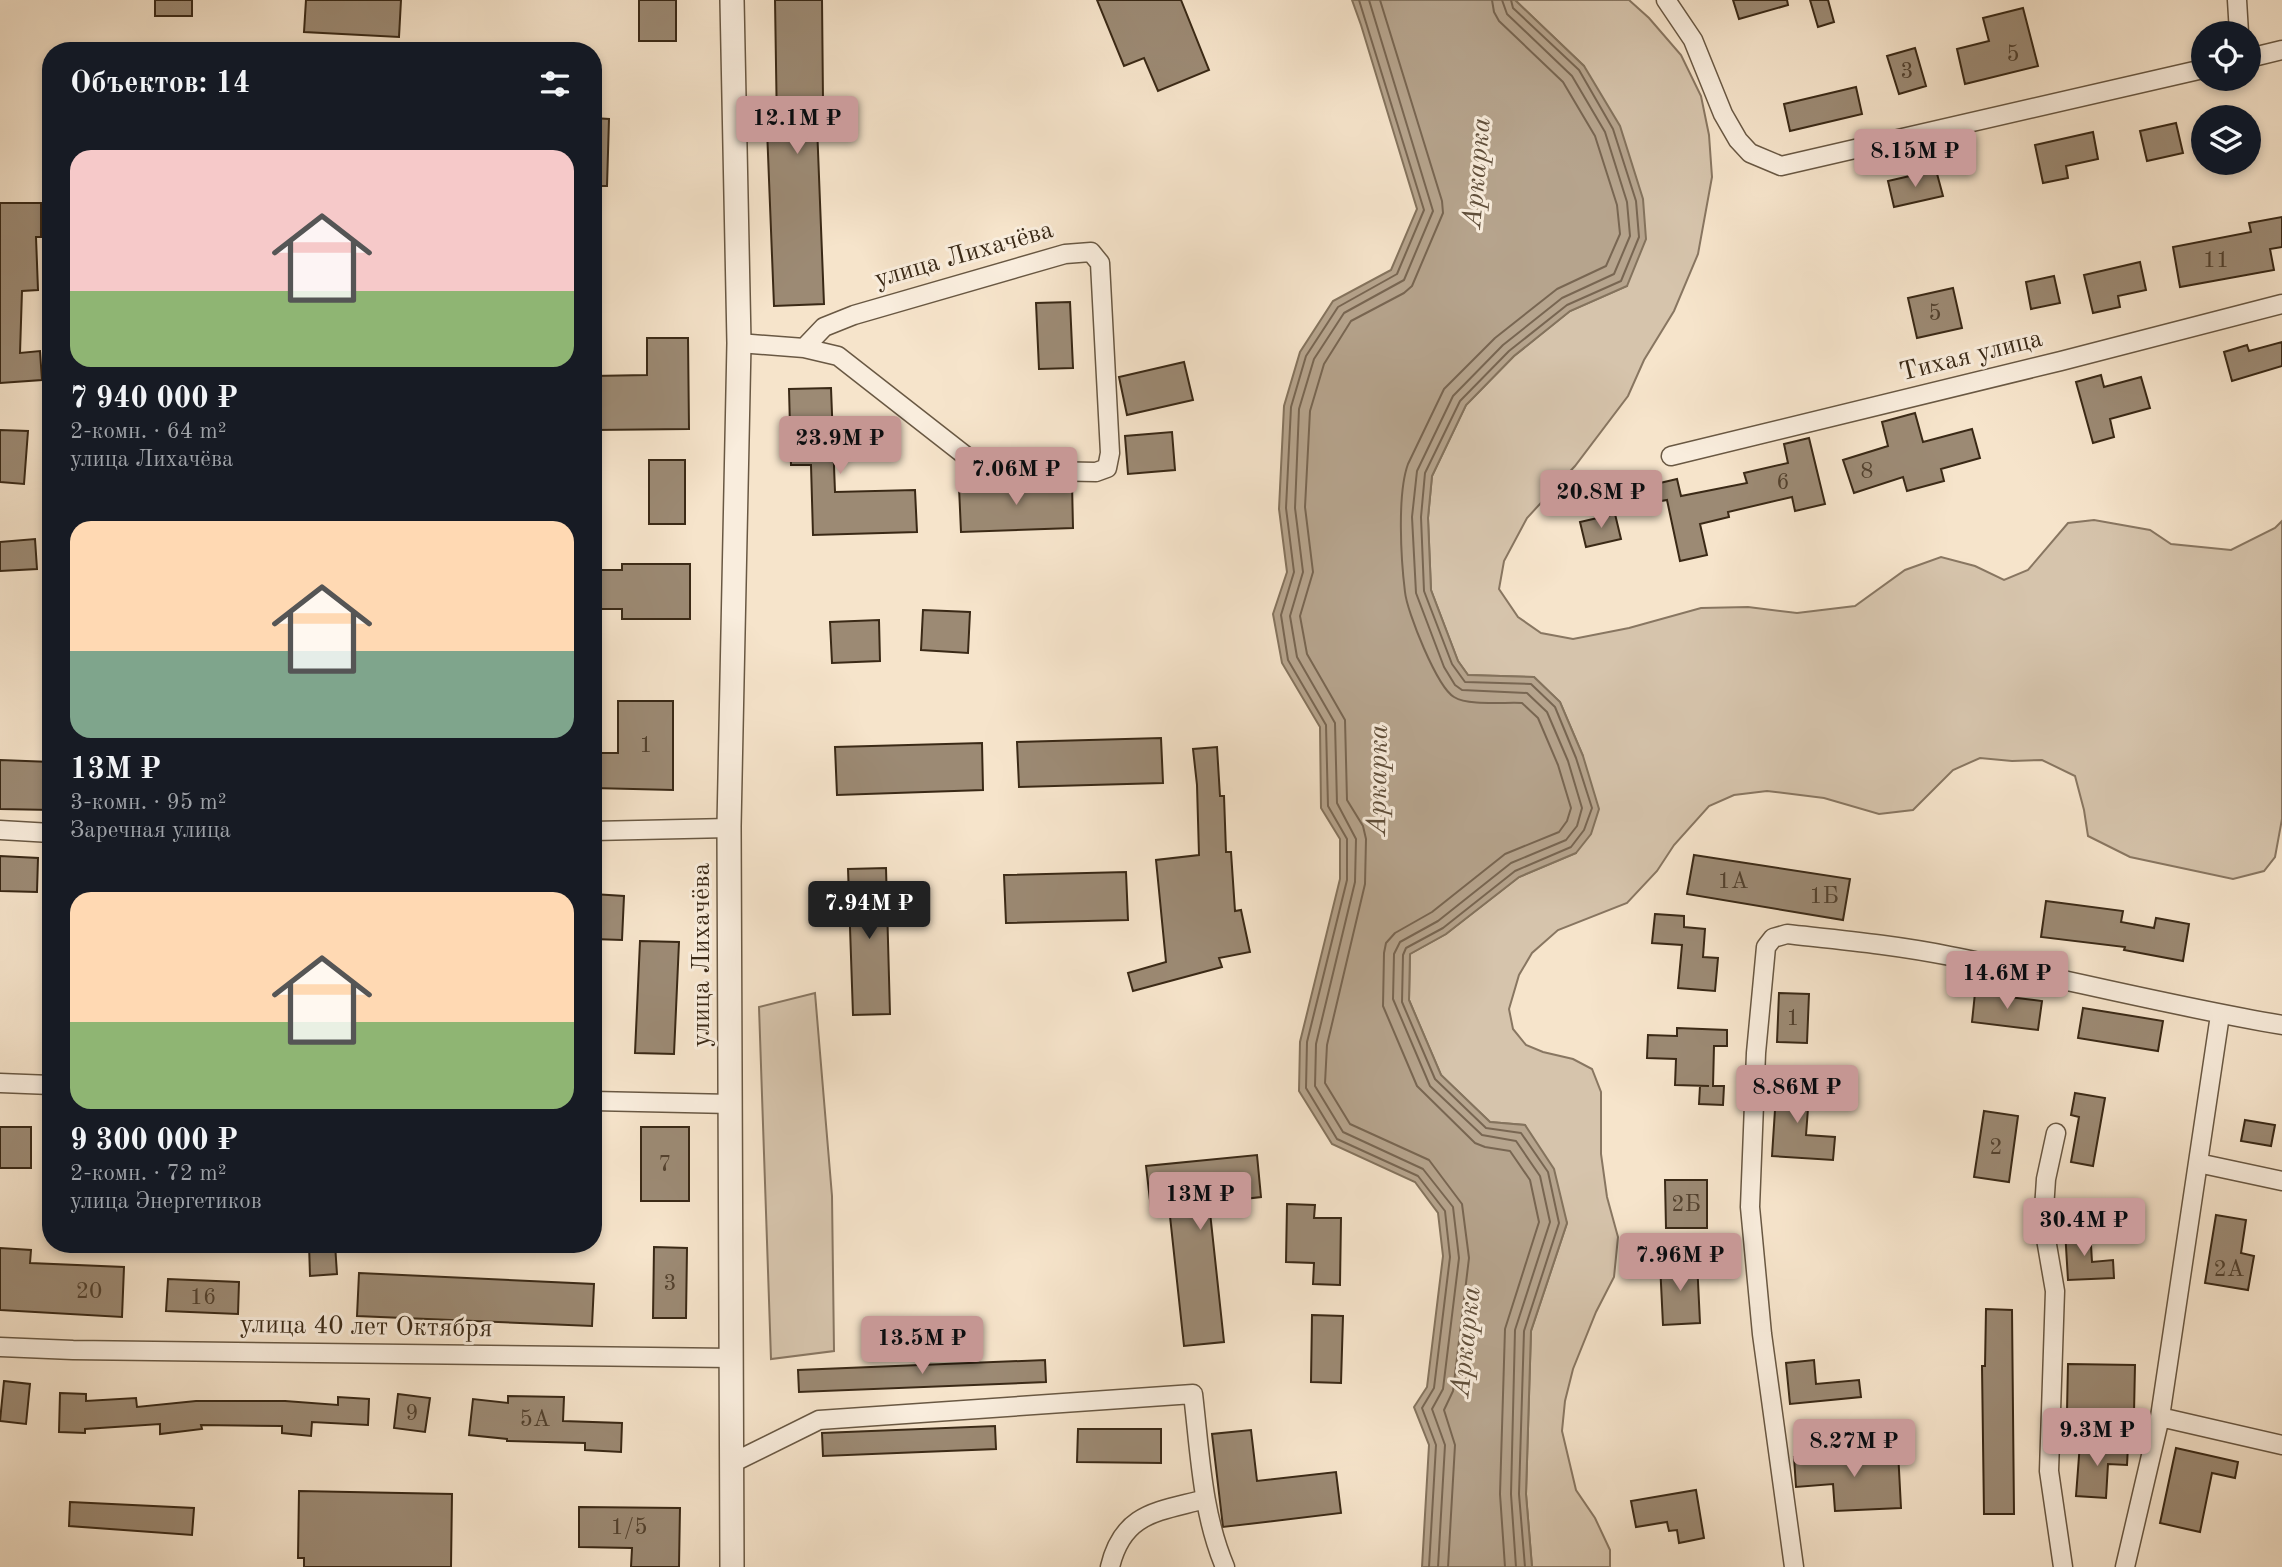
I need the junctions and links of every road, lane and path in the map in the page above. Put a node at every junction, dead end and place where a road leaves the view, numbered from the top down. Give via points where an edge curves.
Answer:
1 (732, 0) edge
2 (1666, 0) edge
3 (2237, 0) edge
4 (2238, 21) edge
5 (2282, 50) edge
6 (2261, 55) edge
7 (2191, 71) edge
8 (2282, 304) edge
9 (739, 343) junction
10 (804, 348) junction
11 (1671, 456) dead end
12 (729, 828) junction
13 (0, 830) edge
14 (602, 831) edge
15 (42, 832) edge
16 (2220, 1015) junction
17 (2282, 1025) edge
18 (0, 1083) edge
19 (42, 1085) edge
20 (602, 1101) edge
21 (731, 1104) junction
22 (2056, 1133) dead end
23 (2197, 1163) junction
24 (2282, 1181) edge
25 (0, 1347) edge
26 (732, 1358) junction
27 (2160, 1417) junction
28 (2282, 1445) edge
29 (732, 1463) junction
30 (1205, 1499) junction
31 (732, 1567) edge
32 (1110, 1567) edge
33 (1225, 1567) edge
34 (1794, 1567) edge
35 (2063, 1567) edge
36 (2125, 1567) edge

1 - 9 street, улица Лихачёва
2 - 7 street via 1693,40 1738,140 1750,153 1780,166
3 - 4 street
5 - 6 street
8 - 11 street, Тихая улица
9 - 10 street, улица Лихачёва
9 - 12 street, улица Лихачёва
10 - 10 street, улица Лихачёва via 838,356 971,460 996,470 1096,472 1107,468 1110,453 1100,263 1091,252 1065,254 854,315 824,327
12 - 14 street
12 - 21 street, улица Лихачёва
13 - 15 street
16 - 17 street
16 - 23 street
16 - 34 street via 1894,946 1787,934 1773,938 1766,947 1750,1207
18 - 19 street
20 - 21 street
21 - 26 street, улица Лихачёва
22 - 35 street via 2044,1209 2055,1291 2049,1471
23 - 24 street
23 - 27 street
25 - 26 street, улица 40 лет Октября
26 - 29 street, улица Лихачёва
27 - 28 street
27 - 36 street
29 - 30 street via 819,1420 1193,1394
29 - 31 street, улица Лихачёва
30 - 32 street via 1141,1517 1122,1536
30 - 33 street via 1213,1539

